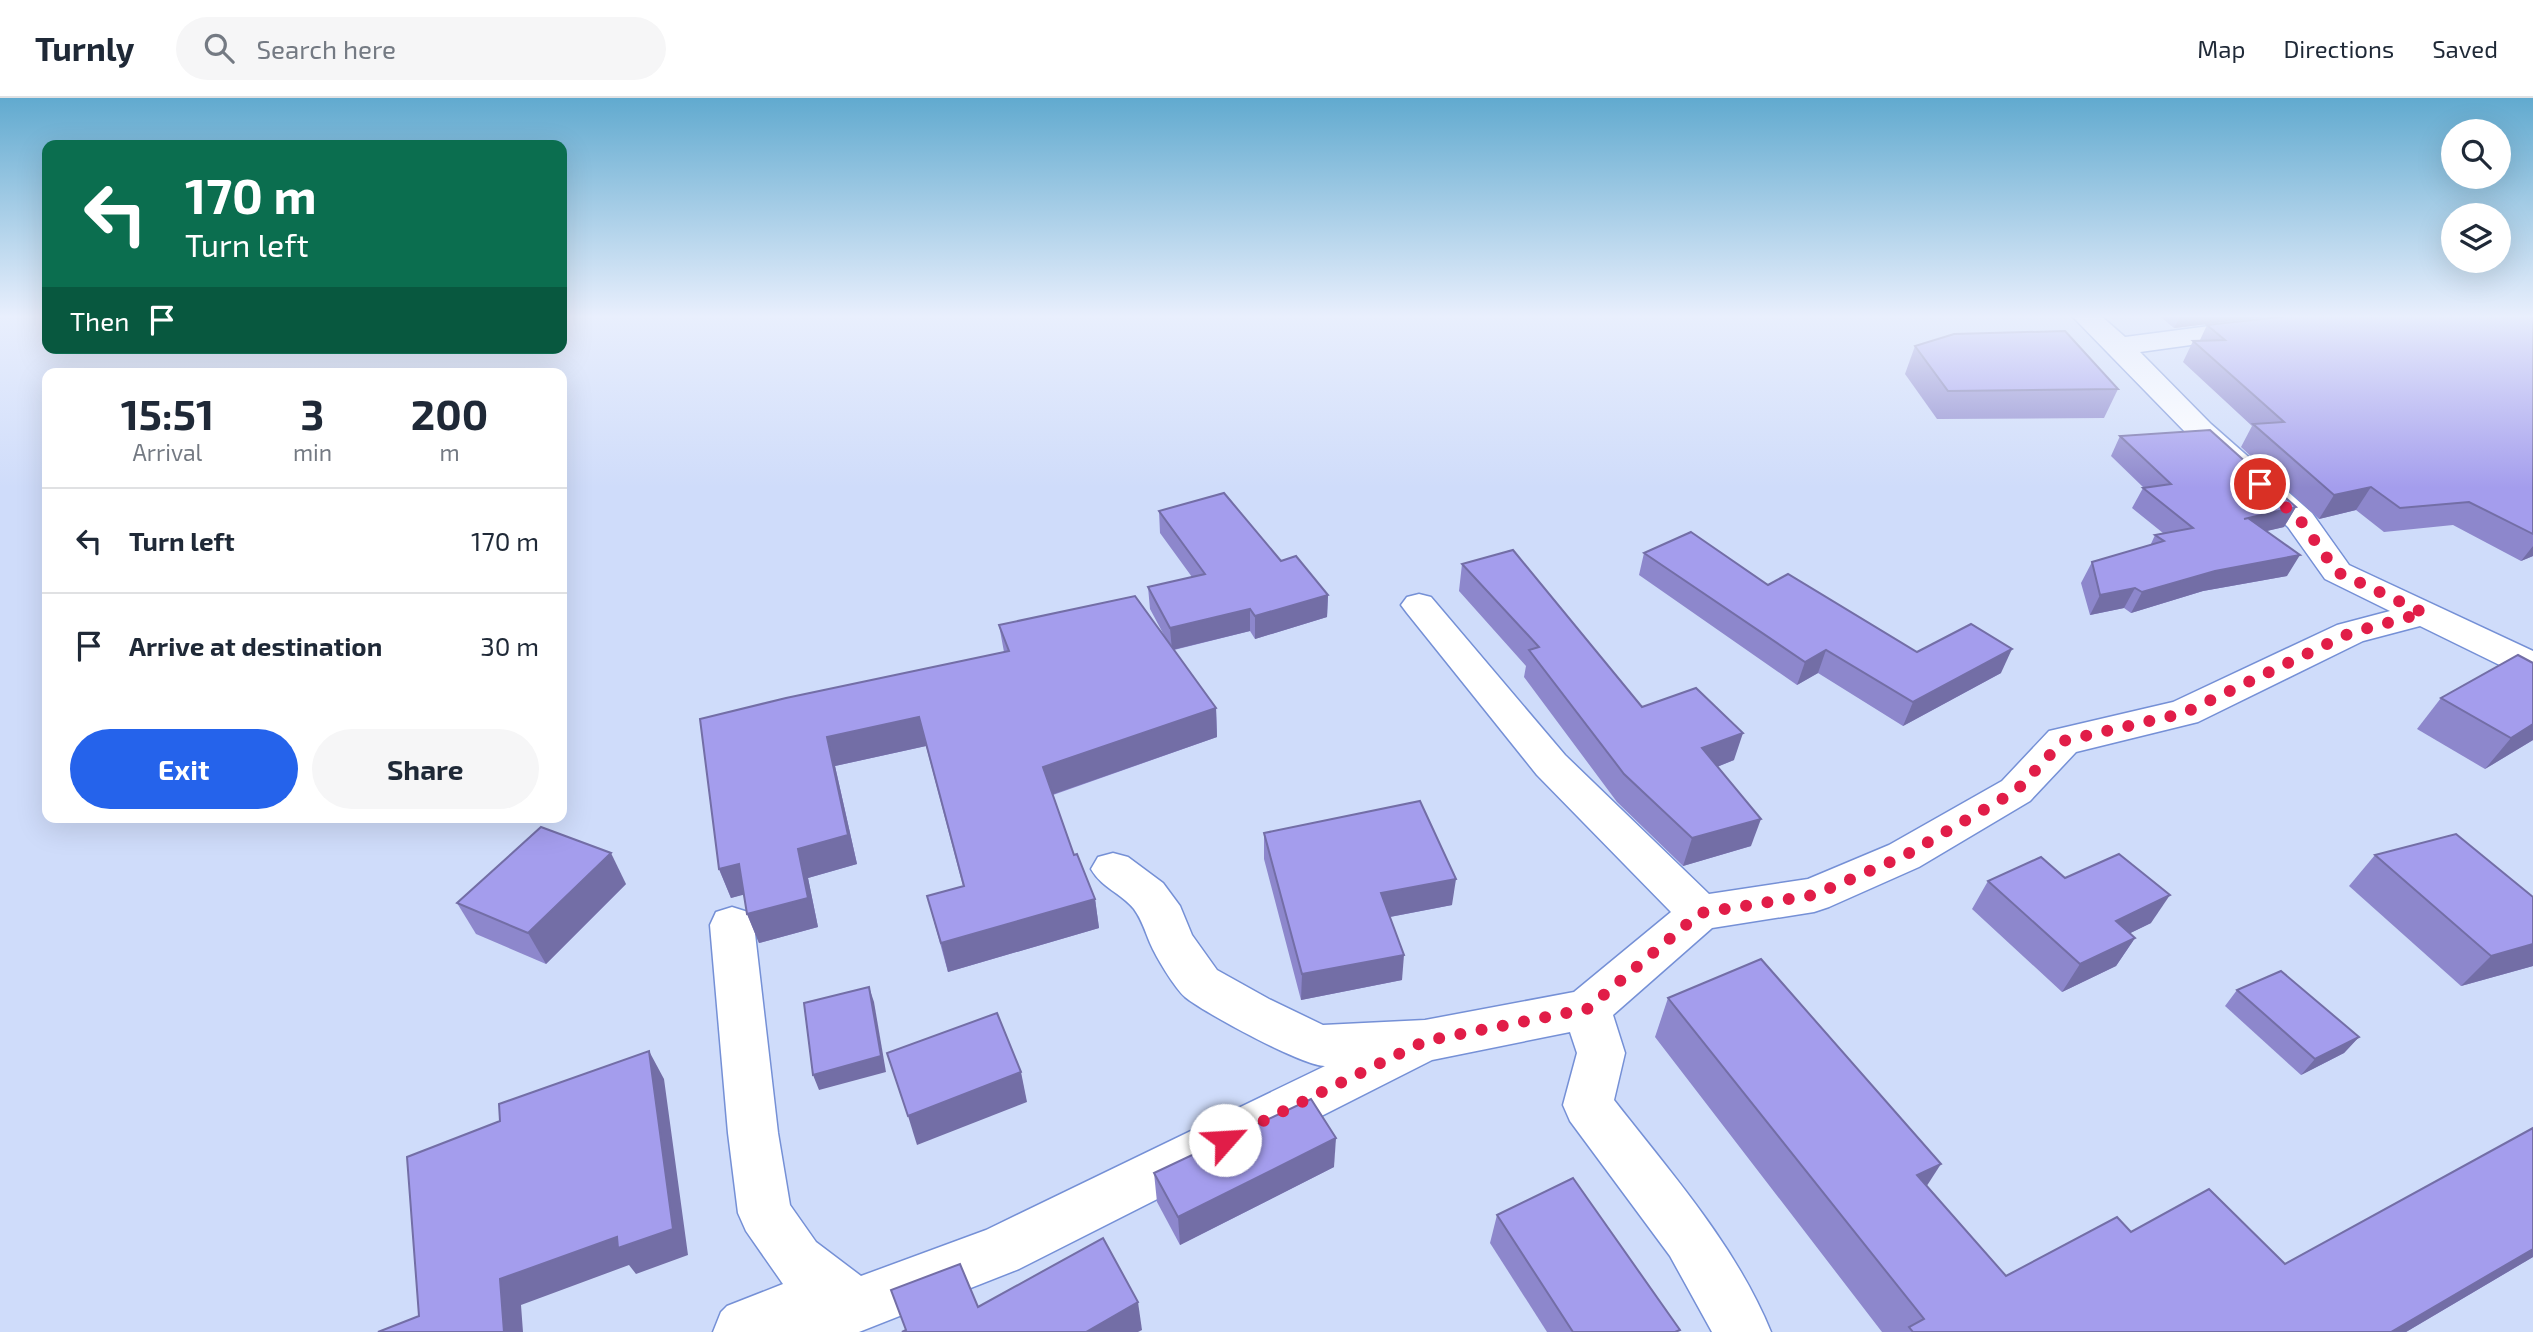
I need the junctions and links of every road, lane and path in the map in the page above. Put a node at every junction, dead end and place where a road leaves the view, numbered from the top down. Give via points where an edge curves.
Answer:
1 (2145, 373) edge
2 (1419, 605) dead end
3 (2424, 613) junction
4 (2533, 666) edge
5 (1113, 869) dead end
6 (1700, 913) junction
7 (733, 925) dead end
8 (1587, 1009) junction
9 (1425, 1041) junction
10 (855, 1306) junction
11 (741, 1332) edge
12 (1742, 1332) edge

1 - 3 street via 2200,430 2300,520 2337,572
2 - 6 street via 1551,765
3 - 4 street
3 - 6 street via 2350,633 2184,713 2063,741 2016,791 1904,856 1814,895
5 - 9 street via 1148,895 1164,918 1172,942 1202,983 1251,1013 1319,1046
6 - 8 street
7 - 10 street via 765,1213 797,1261
8 - 9 street
8 - 12 street via 1601,1053 1588,1105 1689,1238
9 - 10 street via 1000,1251
10 - 11 street via 790,1309

